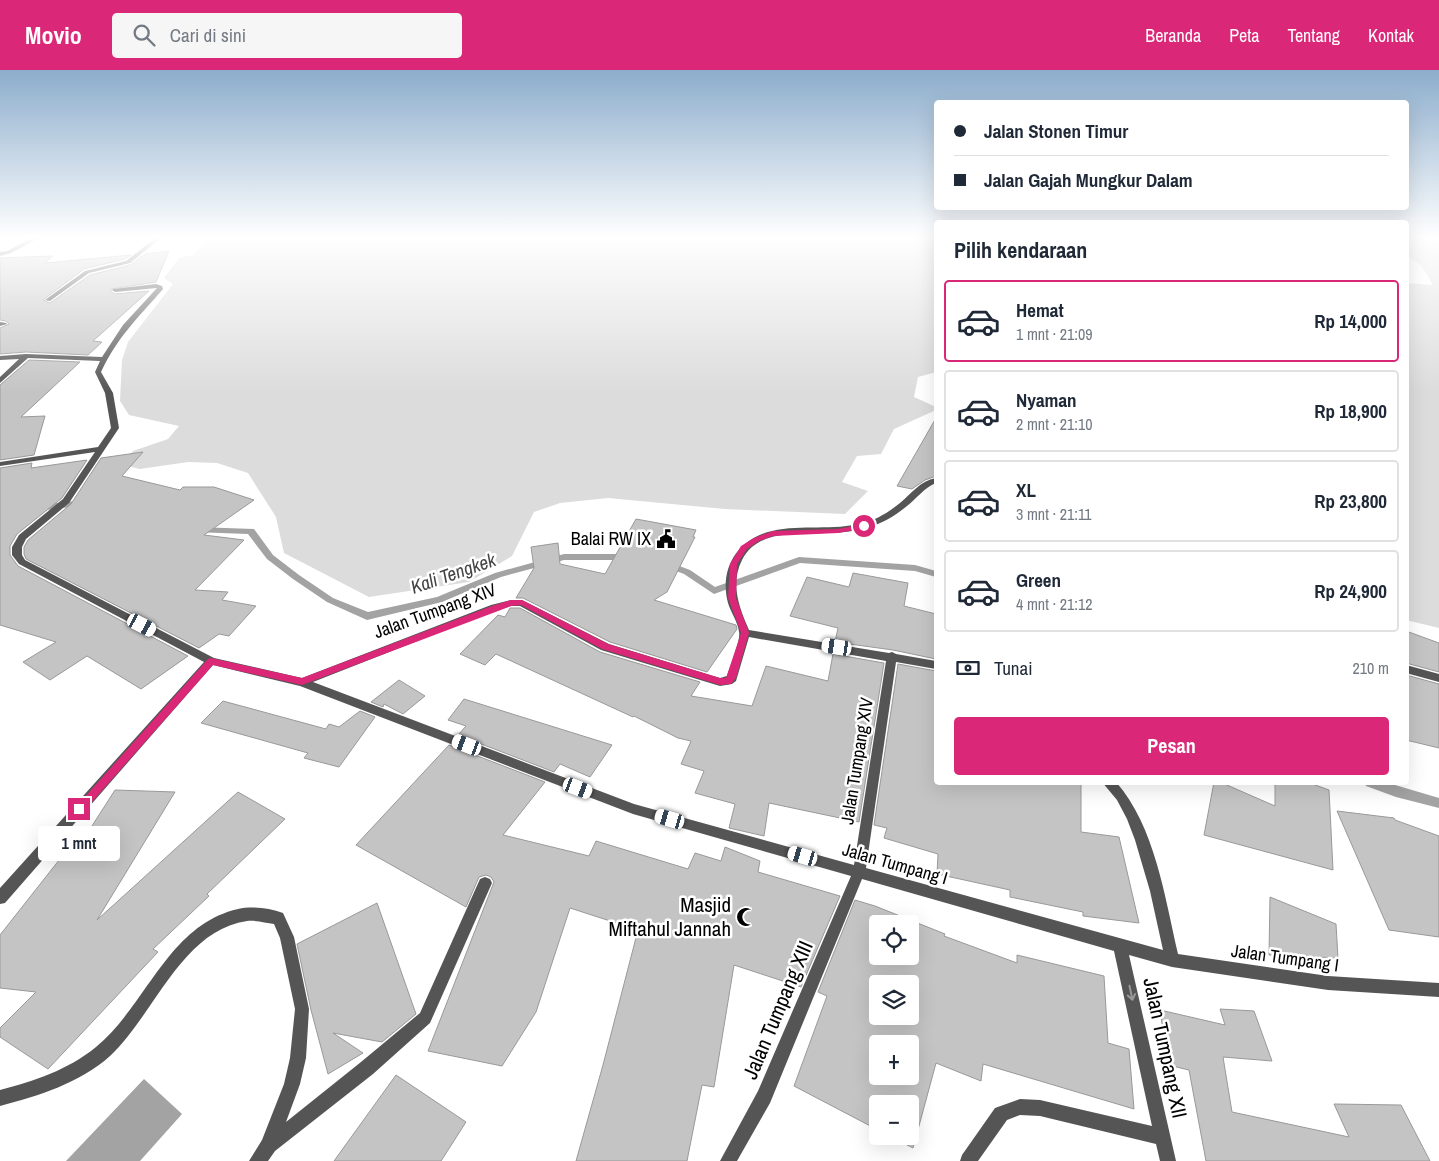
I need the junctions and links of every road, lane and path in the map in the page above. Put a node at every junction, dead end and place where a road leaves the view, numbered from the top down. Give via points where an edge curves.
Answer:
1 (62, 290) edge
2 (159, 290) edge
3 (48, 300) dead end
4 (26, 356) junction
5 (0, 358) edge
6 (103, 359) junction
7 (0, 381) edge
8 (101, 449) junction
9 (0, 464) edge
10 (934, 481) edge
11 (745, 633) junction
12 (892, 656) junction
13 (211, 661) junction
14 (934, 665) edge
15 (1409, 669) edge
16 (1439, 678) edge
17 (302, 682) junction
18 (1111, 785) edge
19 (860, 872) junction
20 (485, 883) dead end
21 (0, 898) edge
22 (1120, 945) junction
23 (1172, 960) junction
24 (1439, 990) edge
25 (0, 1098) edge
26 (1163, 1137) junction
27 (268, 1147) junction
28 (256, 1161) edge
29 (728, 1161) edge
30 (968, 1161) edge
31 (1168, 1161) edge

1 - 3 street
2 - 6 street via 126,323
4 - 5 street
4 - 6 street
4 - 7 street
6 - 8 street, Jalan Tumpang I via 98,372 109,393 115,428
8 - 9 street
8 - 13 street, Jalan Tumpang I via 66,501 22,537 17,555 22,562
10 - 11 street via 918,488 903,505 879,521 838,531 773,533 744,548 733,564 732,598
11 - 12 street
11 - 17 street, Jalan Tumpang XIV via 732,678 720,682 605,647 522,603 511,603
12 - 14 street
12 - 19 street, Jalan Tumpang XIV
13 - 17 street, Jalan Tumpang I
13 - 21 street
15 - 16 street
17 - 19 street, Jalan Tumpang I via 633,809
18 - 23 street via 1141,835
19 - 22 street, Jalan Tumpang I
19 - 29 street, Jalan Tumpang XIII via 764,1097
20 - 27 street via 425,1018
22 - 23 street, Jalan Tumpang I
22 -> 26 street, Jalan Tumpang XII
23 - 24 street, Jalan Tumpang I via 1328,983
25 - 27 street via 34,1090 80,1068 114,1041 189,943 210,926 235,916 262,912 278,918 287,937 302,1009 298,1058 292,1084
26 - 30 street via 1040,1108 1020,1107 1001,1114
26 - 31 street, Jalan Tumpang XII
27 - 28 street

